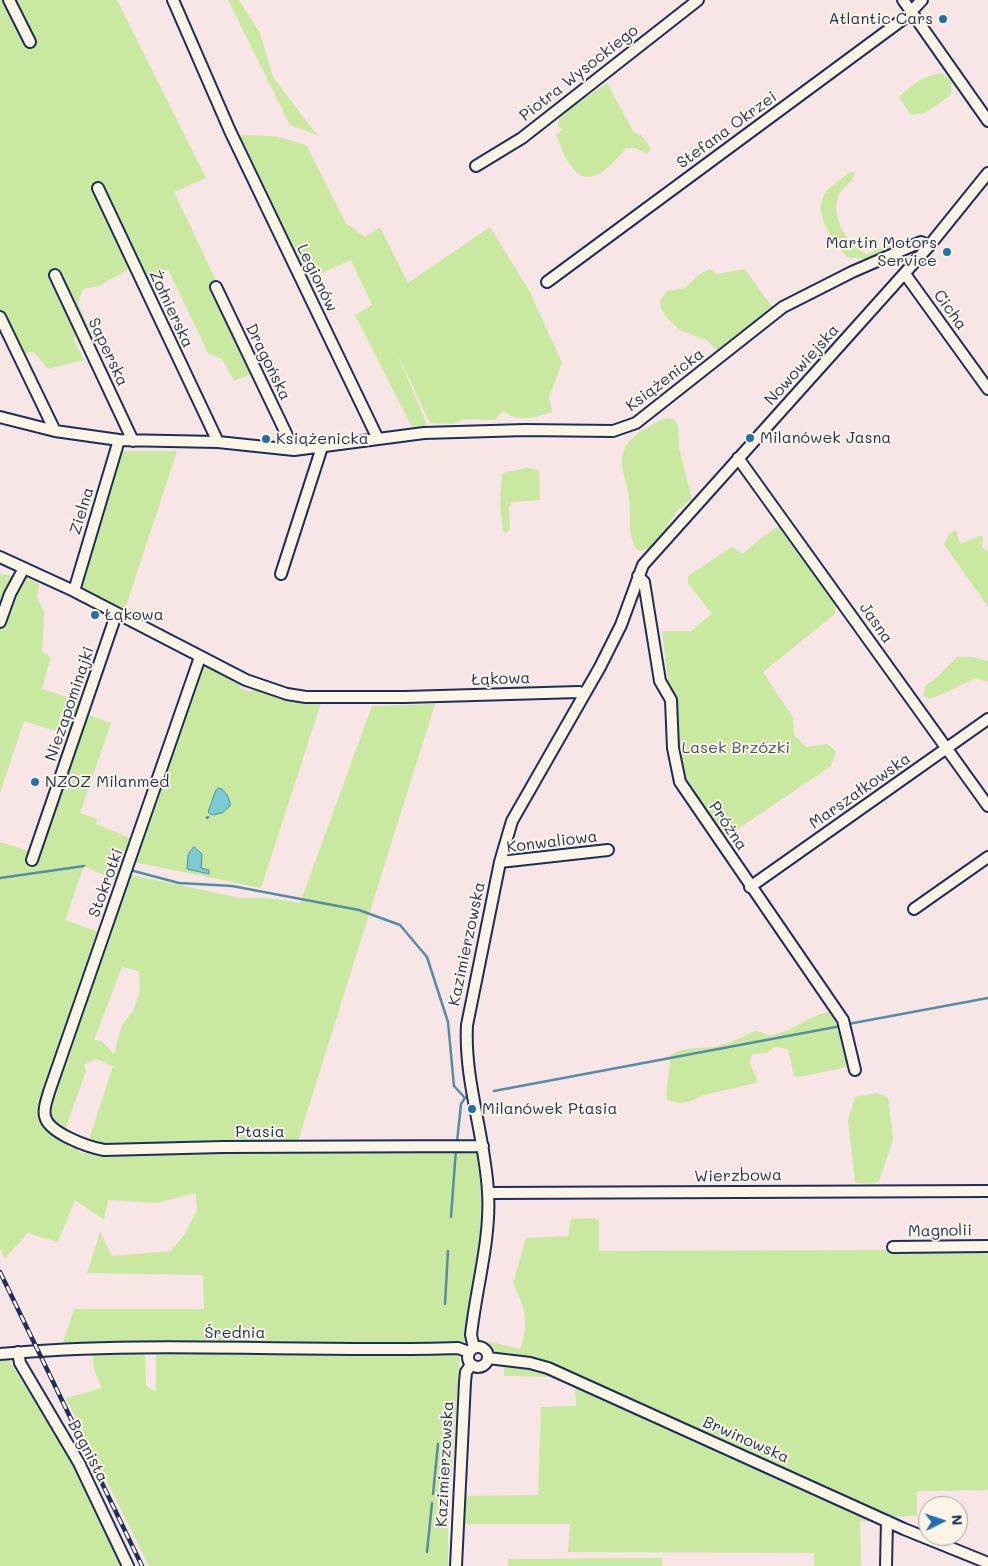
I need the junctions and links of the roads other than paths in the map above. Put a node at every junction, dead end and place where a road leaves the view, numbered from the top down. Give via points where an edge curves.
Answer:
1 (9, 0) edge
2 (173, 0) edge
3 (698, 0) edge
4 (903, 0) edge
5 (922, 0) edge
6 (911, 12) junction
7 (30, 42) dead end
8 (988, 121) edge
9 (476, 166) dead end
10 (988, 173) edge
11 (98, 188) dead end
12 (929, 246) junction
13 (905, 274) junction
14 (55, 276) dead end
15 (547, 282) dead end
16 (216, 287) dead end
17 (0, 317) edge
18 (988, 389) edge
19 (0, 417) edge
20 (54, 431) junction
21 (378, 439) junction
22 (119, 440) junction
23 (133, 441) junction
24 (218, 442) junction
25 (322, 447) junction
26 (294, 450) junction
27 (738, 458) junction
28 (0, 558) edge
29 (24, 568) junction
30 (281, 574) dead end
31 (638, 576) junction
32 (74, 591) junction
33 (116, 615) junction
34 (0, 622) edge
35 (200, 657) junction
36 (584, 694) junction
37 (988, 719) edge
38 (946, 748) junction
39 (988, 806) edge
40 (608, 850) dead end
41 (988, 857) edge
42 (32, 860) dead end
43 (500, 862) junction
44 (750, 887) junction
45 (914, 910) dead end
46 (855, 1070) dead end
47 (46, 1120) joint
48 (483, 1146) junction
49 (988, 1190) edge
50 (488, 1193) junction
51 (988, 1246) edge
52 (892, 1247) dead end
53 (471, 1350) junction
54 (18, 1352) junction
55 (0, 1354) edge
56 (488, 1358) junction
57 (471, 1365) junction
58 (887, 1521) junction
59 (988, 1563) edge
60 (128, 1566) edge
61 (456, 1566) edge
62 (886, 1566) edge

1 - 7 street
2 - 21 street, Legionów via 230,130
3 - 9 street, Piotra Wysockiego via 522,138
4 - 6 street
5 - 6 street, Stefana Okrzei
6 - 8 street
6 - 15 street, Stefana Okrzei
10 - 12 street, Nowowiejska
11 - 24 street, Żołnierska
12 - 13 street, Nowowiejska
12 - 21 street, Książenicka via 921,242 797,299 636,423 625,428 613,431 424,433
13 - 18 street, Cicha
13 - 27 street, Nowowiejska
14 - 23 street, Saperska
16 - 26 street, Dragońska
17 - 20 street
19 - 20 street, Książenicka
20 - 22 street, Książenicka
21 - 25 street, Książenicka
22 - 23 street, Książenicka
22 - 32 street, Zielna
23 - 24 street, Książenicka
24 - 26 street, Książenicka
25 - 26 street, Książenicka
25 - 30 street
27 - 31 street, Nowowiejska via 654,552
27 - 38 street, Jasna
28 - 29 street, Łąkowa
29 - 32 street, Łąkowa
29 - 34 street
31 - 36 street, Kazimierzowska via 621,625
31 - 44 street, Próżna via 644,582 660,681 672,700 673,748 680,782
32 - 33 street, Łąkowa
33 - 35 street, Łąkowa
33 - 42 street, Niezapominajki
35 - 36 street, Łąkowa via 246,680 306,697
35 - 47 street, Stokrotki via 52,1083 44,1110
36 - 43 street, Kazimierzowska via 518,808 506,836
37 - 38 street, Marszałkowska
38 - 39 street, Jasna
38 - 44 street, Marszałkowska
40 - 43 street, Konwaliowa
41 - 45 street
43 - 48 street, Kazimierzowska via 467,1025 467,1050
44 - 46 street, Próżna via 844,1020
47 - 48 street, Ptasia via 71,1139 104,1150
48 - 50 street, Kazimierzowska
49 - 50 street, Wierzbowa
50 - 53 street, Kazimierzowska via 486,1235
51 - 52 street, Magnolii
53 - 54 street, Średnia via 59,1349
53 - 56 street via 484,1349
53 - 57 street via 468,1359
54 - 55 street, Średnia
54 - 60 street, Bagnista via 20,1364 79,1463
56 - 57 street via 482,1367
56 - 58 street, Brwinowska via 548,1368
57 - 61 street, Kazimierzowska via 465,1382
58 - 59 street, Brwinowska
58 - 62 street

